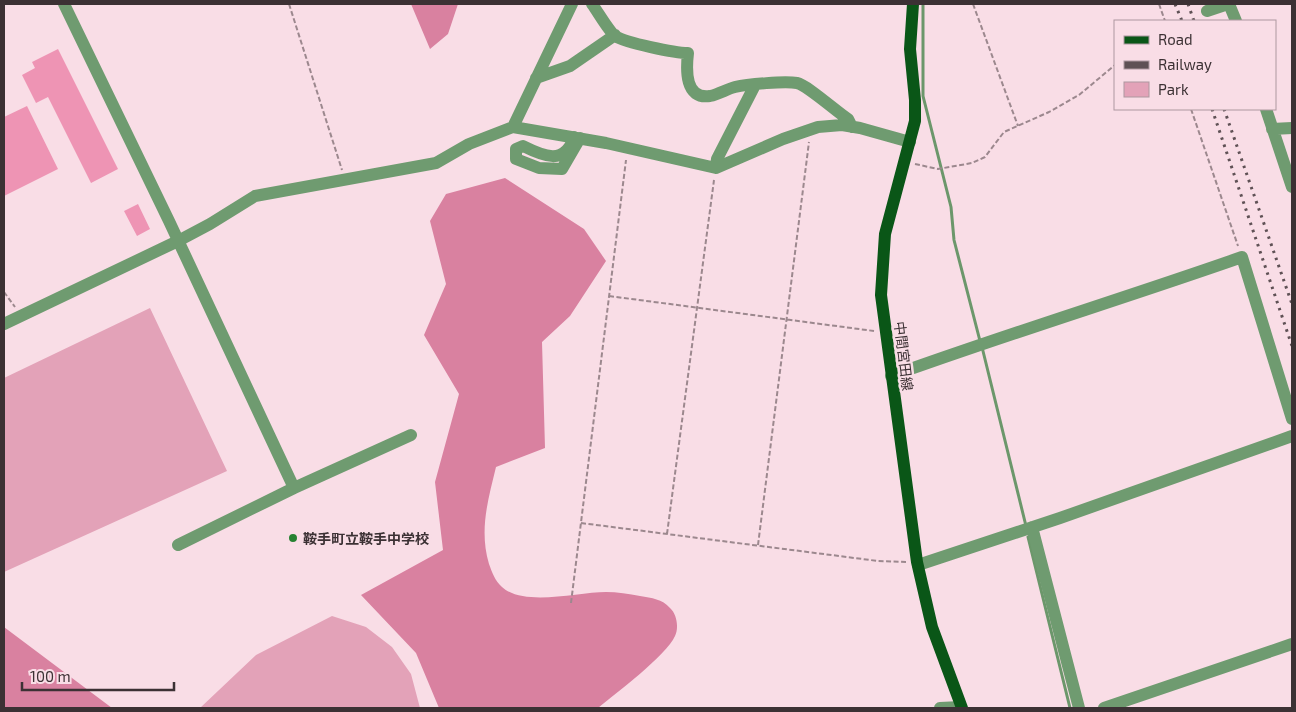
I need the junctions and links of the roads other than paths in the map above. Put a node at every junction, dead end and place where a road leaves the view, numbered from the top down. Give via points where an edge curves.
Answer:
1 (64, 4) edge
2 (572, 4) edge
3 (592, 4) edge
4 (913, 4) edge
5 (1228, 4) edge
6 (1207, 11) dead end
7 (1236, 20) edge
8 (615, 35) junction
9 (536, 78) junction
10 (755, 85) junction
11 (1266, 110) edge
12 (513, 126) junction
13 (852, 126) junction
14 (1292, 128) edge
15 (1272, 129) junction
16 (577, 137) junction
17 (910, 142) junction
18 (716, 168) junction
19 (1292, 187) edge
20 (178, 241) junction
21 (4, 324) edge
22 (891, 376) junction
23 (1292, 419) edge
24 (412, 435) dead end
25 (1292, 436) edge
26 (294, 488) junction
27 (1032, 527) junction
28 (178, 544) dead end
29 (918, 564) junction
30 (1292, 644) edge
31 (940, 708) edge
32 (962, 708) edge
33 (1079, 708) edge
34 (1104, 708) edge

1 - 20 street
2 - 9 street
3 - 8 street
4 - 17 main road, 中間宮田線 via 910,49 915,121
5 - 6 street
5 - 7 street
8 - 9 street via 570,66
8 - 10 street via 624,40 688,53 688,84 701,97
9 - 12 street
10 - 13 street via 800,84 848,119
10 - 18 street via 717,159
11 - 15 street
12 - 16 street
12 - 20 street via 469,144 436,163 255,196
13 - 17 street
13 - 18 street via 818,126
14 - 15 street
15 - 19 street
16 - 16 street via 562,168 539,168 516,159 516,149 523,146 543,156 556,156 567,151
16 - 18 street
17 - 22 main road, 中間宮田線 via 885,234 881,295
20 - 21 street
20 - 26 street
22 - 23 street via 1242,257
22 - 29 main road, 中間宮田線
24 - 26 street
25 - 27 street
26 - 28 street
27 - 29 street
27 - 33 street
29 - 32 main road, 中間宮田線 via 932,627
30 - 34 street
31 - 32 street

